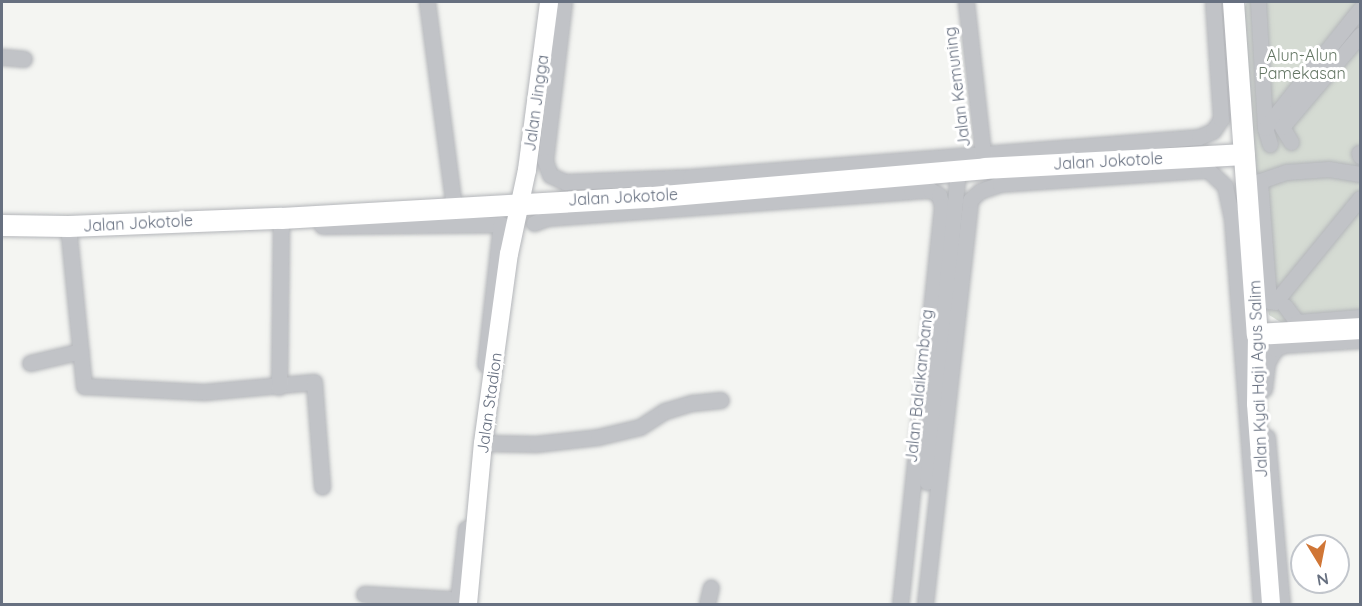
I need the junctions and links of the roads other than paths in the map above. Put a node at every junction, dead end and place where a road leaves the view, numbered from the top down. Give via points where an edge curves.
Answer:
1 (427, 2) edge
2 (549, 2) edge
3 (564, 2) edge
4 (957, 2) edge
5 (966, 2) edge
6 (1212, 2) edge
7 (1233, 2) edge
8 (1258, 2) edge
9 (1360, 9) edge
10 (1360, 35) edge
11 (2, 57) edge
12 (24, 60) dead end
13 (1265, 128) junction
14 (1291, 142) dead end
15 (1270, 144) dead end
16 (1244, 154) junction
17 (981, 159) junction
18 (958, 170) junction
19 (1360, 174) edge
20 (1360, 198) edge
21 (513, 204) junction
22 (454, 207) junction
23 (281, 223) junction
24 (534, 223) dead end
25 (2, 225) edge
26 (69, 230) junction
27 (2, 236) edge
28 (1285, 306) dead end
29 (1360, 317) edge
30 (1360, 328) edge
31 (1257, 334) junction
32 (1360, 340) edge
33 (81, 351) junction
34 (30, 363) dead end
35 (279, 387) junction
36 (721, 400) dead end
37 (483, 443) junction
38 (322, 486) dead end
39 (711, 586) dead end
40 (364, 594) dead end
41 (465, 601) edge
42 (707, 604) edge
43 (900, 604) edge
44 (915, 604) edge
45 (925, 604) edge
46 (1261, 604) edge
47 (1271, 604) edge
48 (1282, 604) edge

1 - 22 street
2 - 21 main road, Jalan Jingga
3 - 17 street via 545,161 549,175 565,182
4 - 17 street
5 - 17 street, Jalan Kemuning
6 - 17 street via 1221,119 1213,131 1188,138
7 - 16 highway, Jalan Kyai Haji Agus Salim
8 - 13 street
9 - 13 street
10 - 14 street via 1282,127 1282,133
11 - 12 street
13 - 15 street
16 - 17 highway, Jalan Jokotole
16 - 31 highway, Jalan Kyai Haji Agus Salim
17 - 18 highway, Jalan Jokotole
18 - 21 highway, Jalan Jokotole via 662,196
18 - 44 street, Jalan Balaikambang
19 - 20 street via 1329,169 1286,172 1260,181 1269,301 1275,302
21 - 22 highway, Jalan Jokotole
21 - 37 main road, Jalan Stadion
22 - 23 highway, Jalan Jokotole
23 - 26 highway, Jalan Jokotole
23 - 35 street
23 - 41 street via 501,224
24 - 43 street via 547,218 911,191 930,190 939,195 942,206
25 - 26 highway, Jalan Jokotole
26 - 27 street
26 - 33 street
28 - 29 street via 1297,322
30 - 31 highway
31 - 47 main road, Jalan Kyai Haji Agus Salim via 1256,404
32 - 48 street via 1284,345 1275,350 1267,363 1264,388
33 - 34 street
33 - 35 street via 81,372 87,389 204,392
35 - 38 street via 309,380 316,384
36 - 37 street via 665,411 640,427 598,437 536,444
37 - 41 main road, Jalan Stadion
39 - 42 street
40 - 41 street
45 - 46 street via 970,200 980,190 1000,184 1208,170 1225,186 1232,219

